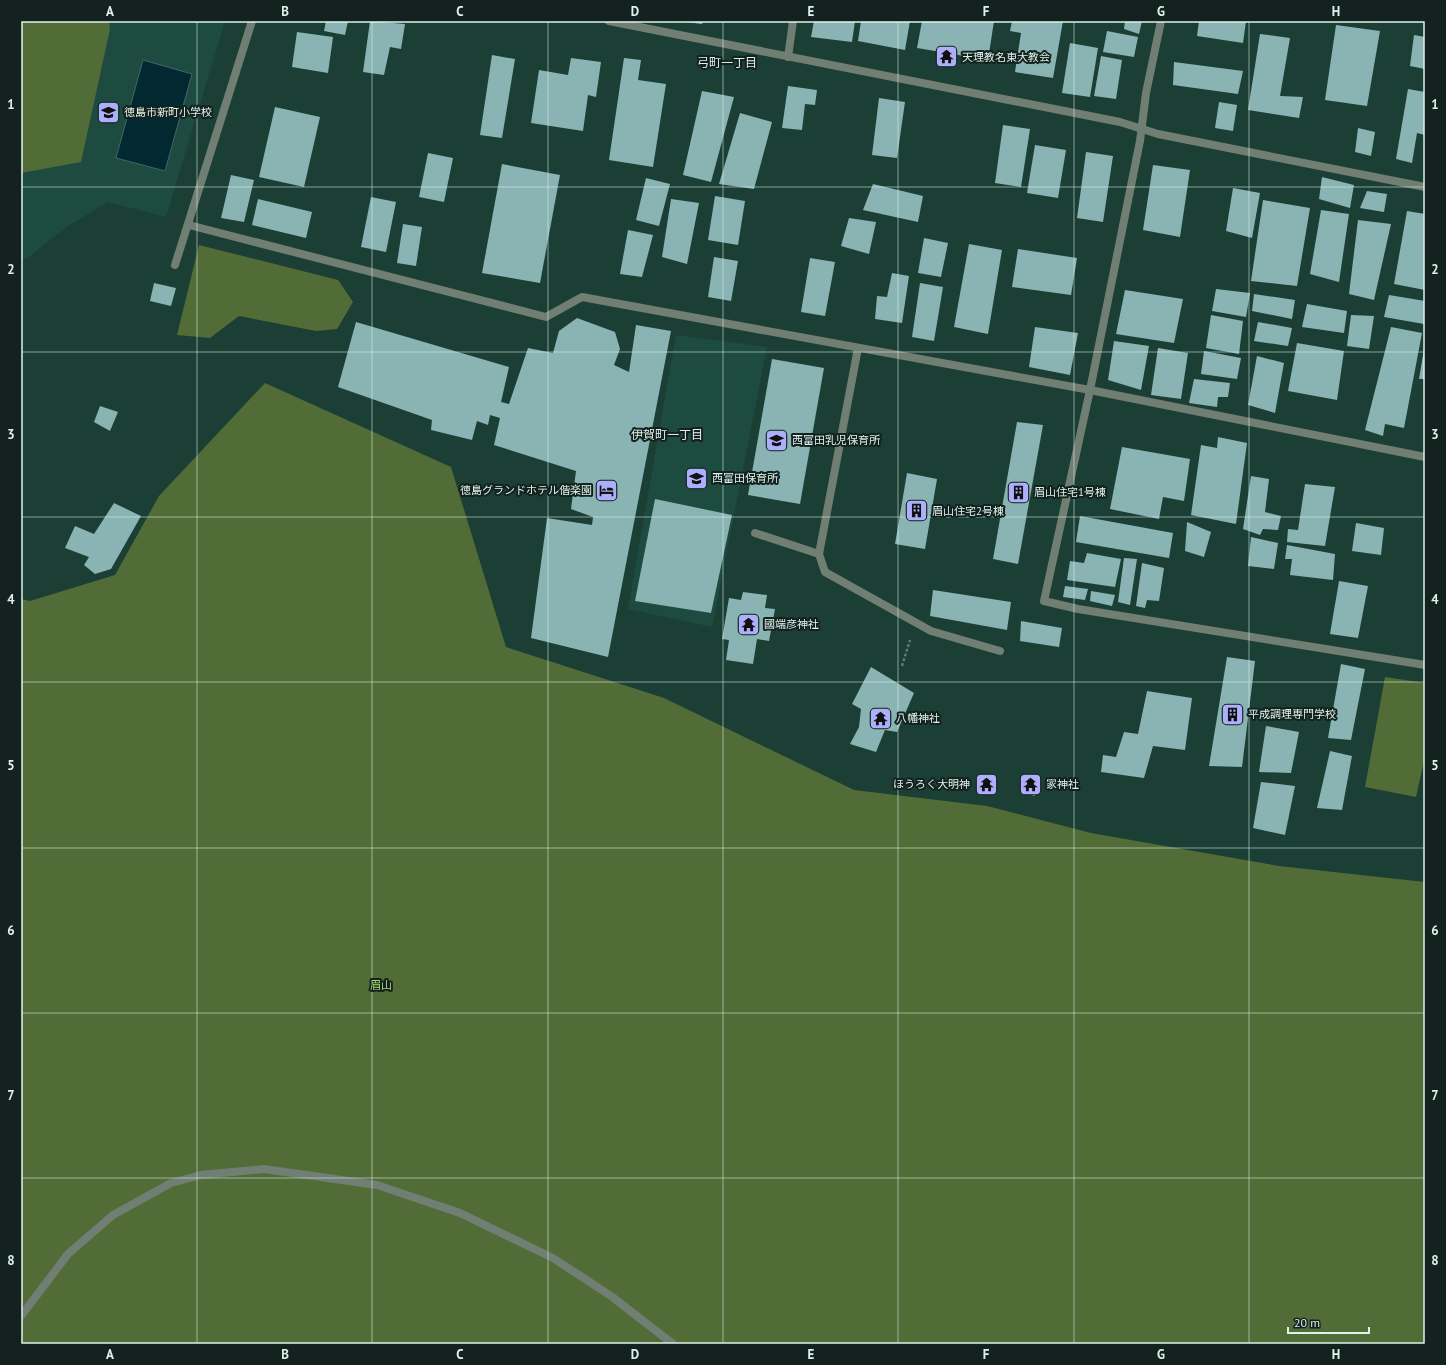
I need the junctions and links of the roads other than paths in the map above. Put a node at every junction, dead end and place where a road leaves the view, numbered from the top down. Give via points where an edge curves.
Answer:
1 (252, 21) edge
2 (609, 21) edge
3 (793, 21) edge
4 (1161, 21) edge
5 (788, 57) junction
6 (1141, 129) junction
7 (1425, 186) edge
8 (189, 225) junction
9 (175, 265) dead end
10 (858, 348) junction
11 (1090, 390) junction
12 (1425, 457) edge
13 (755, 533) dead end
14 (819, 554) junction
15 (1000, 651) dead end
16 (1425, 665) edge
17 (21, 1316) edge
18 (673, 1344) edge

1 - 8 street
2 - 5 street
3 - 5 street
4 - 6 street
5 - 6 street via 1120,122
6 - 7 street
6 - 11 street
8 - 9 street
8 - 10 street via 546,317 582,297
10 - 11 street
10 - 14 street
11 - 12 street
11 - 16 street via 1044,601 1078,609
13 - 14 street
14 - 15 street via 826,572 931,631
17 - 18 street via 68,1254 112,1215 171,1183 201,1175 264,1169 377,1185 460,1213 553,1258 611,1296

